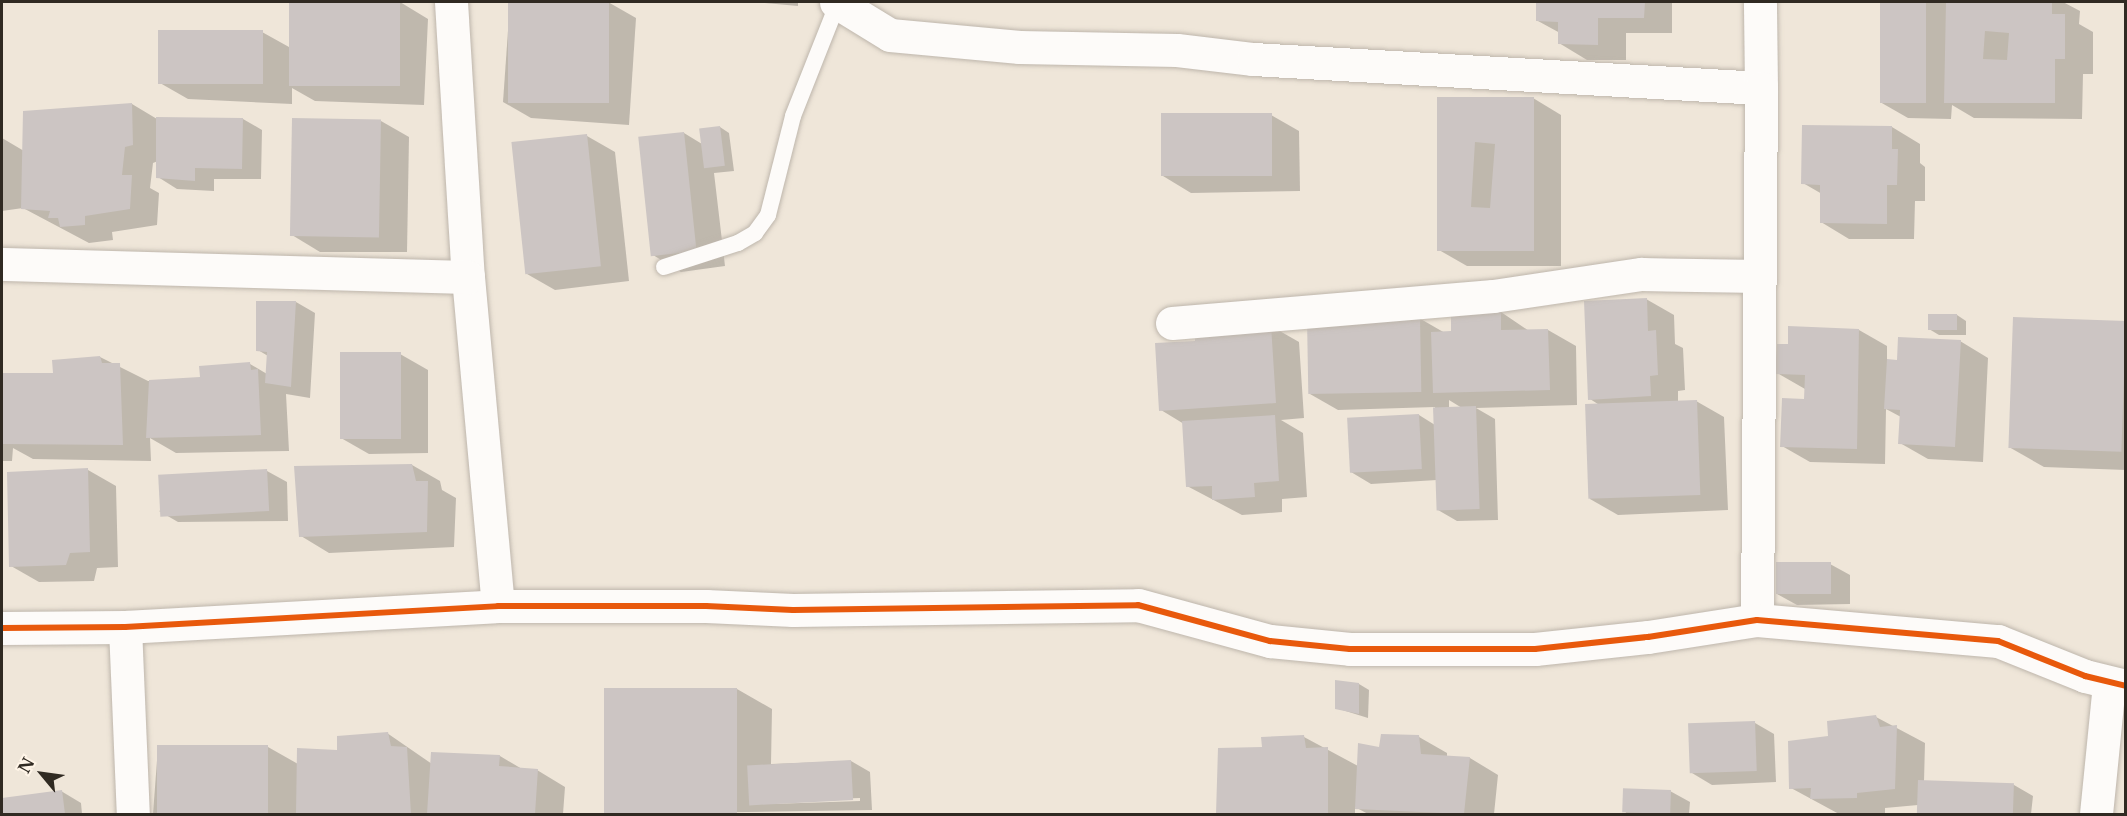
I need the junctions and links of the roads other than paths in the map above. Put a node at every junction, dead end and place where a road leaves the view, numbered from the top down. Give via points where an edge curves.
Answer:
1 (452, 2) edge
2 (1760, 2) edge
3 (836, 3) edge
4 (1761, 88) junction
5 (2, 264) edge
6 (664, 267) dead end
7 (1760, 276) junction
8 (468, 277) junction
9 (1172, 323) dead end
10 (498, 606) junction
11 (1757, 620) junction
12 (125, 627) junction
13 (2, 628) edge
14 (2117, 685) edge
15 (133, 814) edge
16 (2096, 814) edge

1 - 8 street
2 - 4 street
3 - 4 street via 890,35 1019,47 1177,50 1253,59
3 - 6 lane via 793,116 768,215 755,233 738,243
4 - 7 street
5 - 8 street
7 - 9 street via 1641,274 1493,296
7 - 11 street
8 - 10 street
10 - 11 street via 793,610 1138,605 1270,641 1350,649 1535,649
10 - 12 street
11 - 14 street via 1998,641
12 - 13 street
12 - 15 street
14 - 16 street

